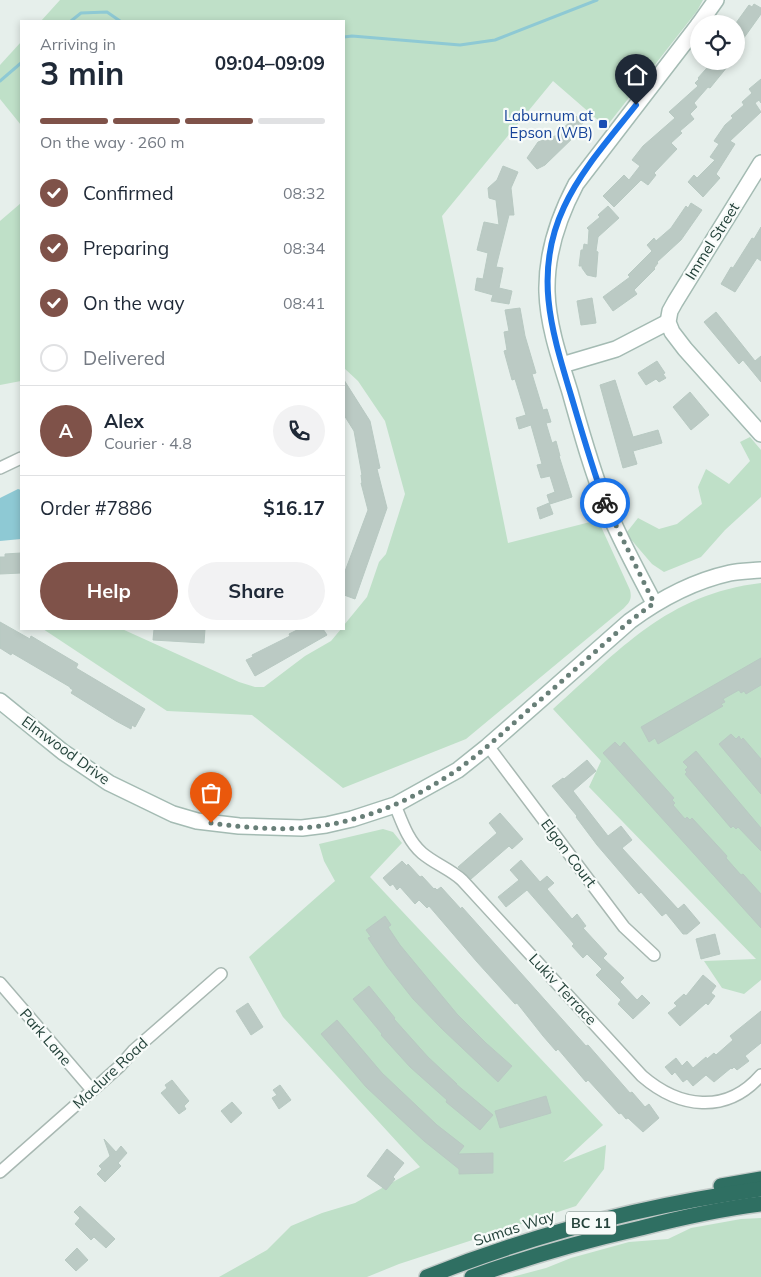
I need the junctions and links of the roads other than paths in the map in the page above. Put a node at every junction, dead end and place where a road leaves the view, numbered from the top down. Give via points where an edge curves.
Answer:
1 (716, 0) edge
2 (705, 15) edge
3 (690, 36) edge
4 (761, 163) edge
5 (668, 322) junction
6 (562, 365) junction
7 (761, 434) edge
8 (20, 458) edge
9 (0, 468) edge
10 (761, 570) edge
11 (654, 603) junction
12 (0, 701) edge
13 (488, 746) junction
14 (395, 805) junction
15 (654, 955) dead end
16 (222, 974) dead end
17 (0, 983) edge
18 (761, 1075) edge
19 (92, 1090) junction
20 (0, 1172) edge
21 (761, 1179) edge
22 (761, 1190) edge
23 (761, 1205) edge
24 (607, 1218) junction
25 (427, 1277) edge
26 (472, 1277) edge

1 - 2 street
3 - 6 street via 584,172 559,219 549,255 547,292 550,320
4 - 5 street, Immel Street via 675,302
5 - 6 street via 616,349
5 - 7 street via 685,349
6 - 11 street via 607,508
8 - 9 street
10 - 11 street via 730,573
11 - 13 street
12 - 14 street, Elmwood Drive via 63,752 109,783 173,814 197,821 302,828 335,823
13 - 14 street via 458,770
13 - 15 street, Elgon Court via 624,926
14 - 18 street, Lukiv Terrace via 403,825 422,853 462,880 655,1086 680,1099 707,1103 731,1097
16 - 19 street, Maclure Road
17 - 19 street, Park Lane
19 - 20 street, Maclure Road
21 - 24 highway via 672,1197
22 - 24 highway, Sumas Way / BC 11
23 - 26 highway, BC 11 via 659,1223 567,1246
24 - 25 highway, Sumas Way / BC 11 via 491,1253

